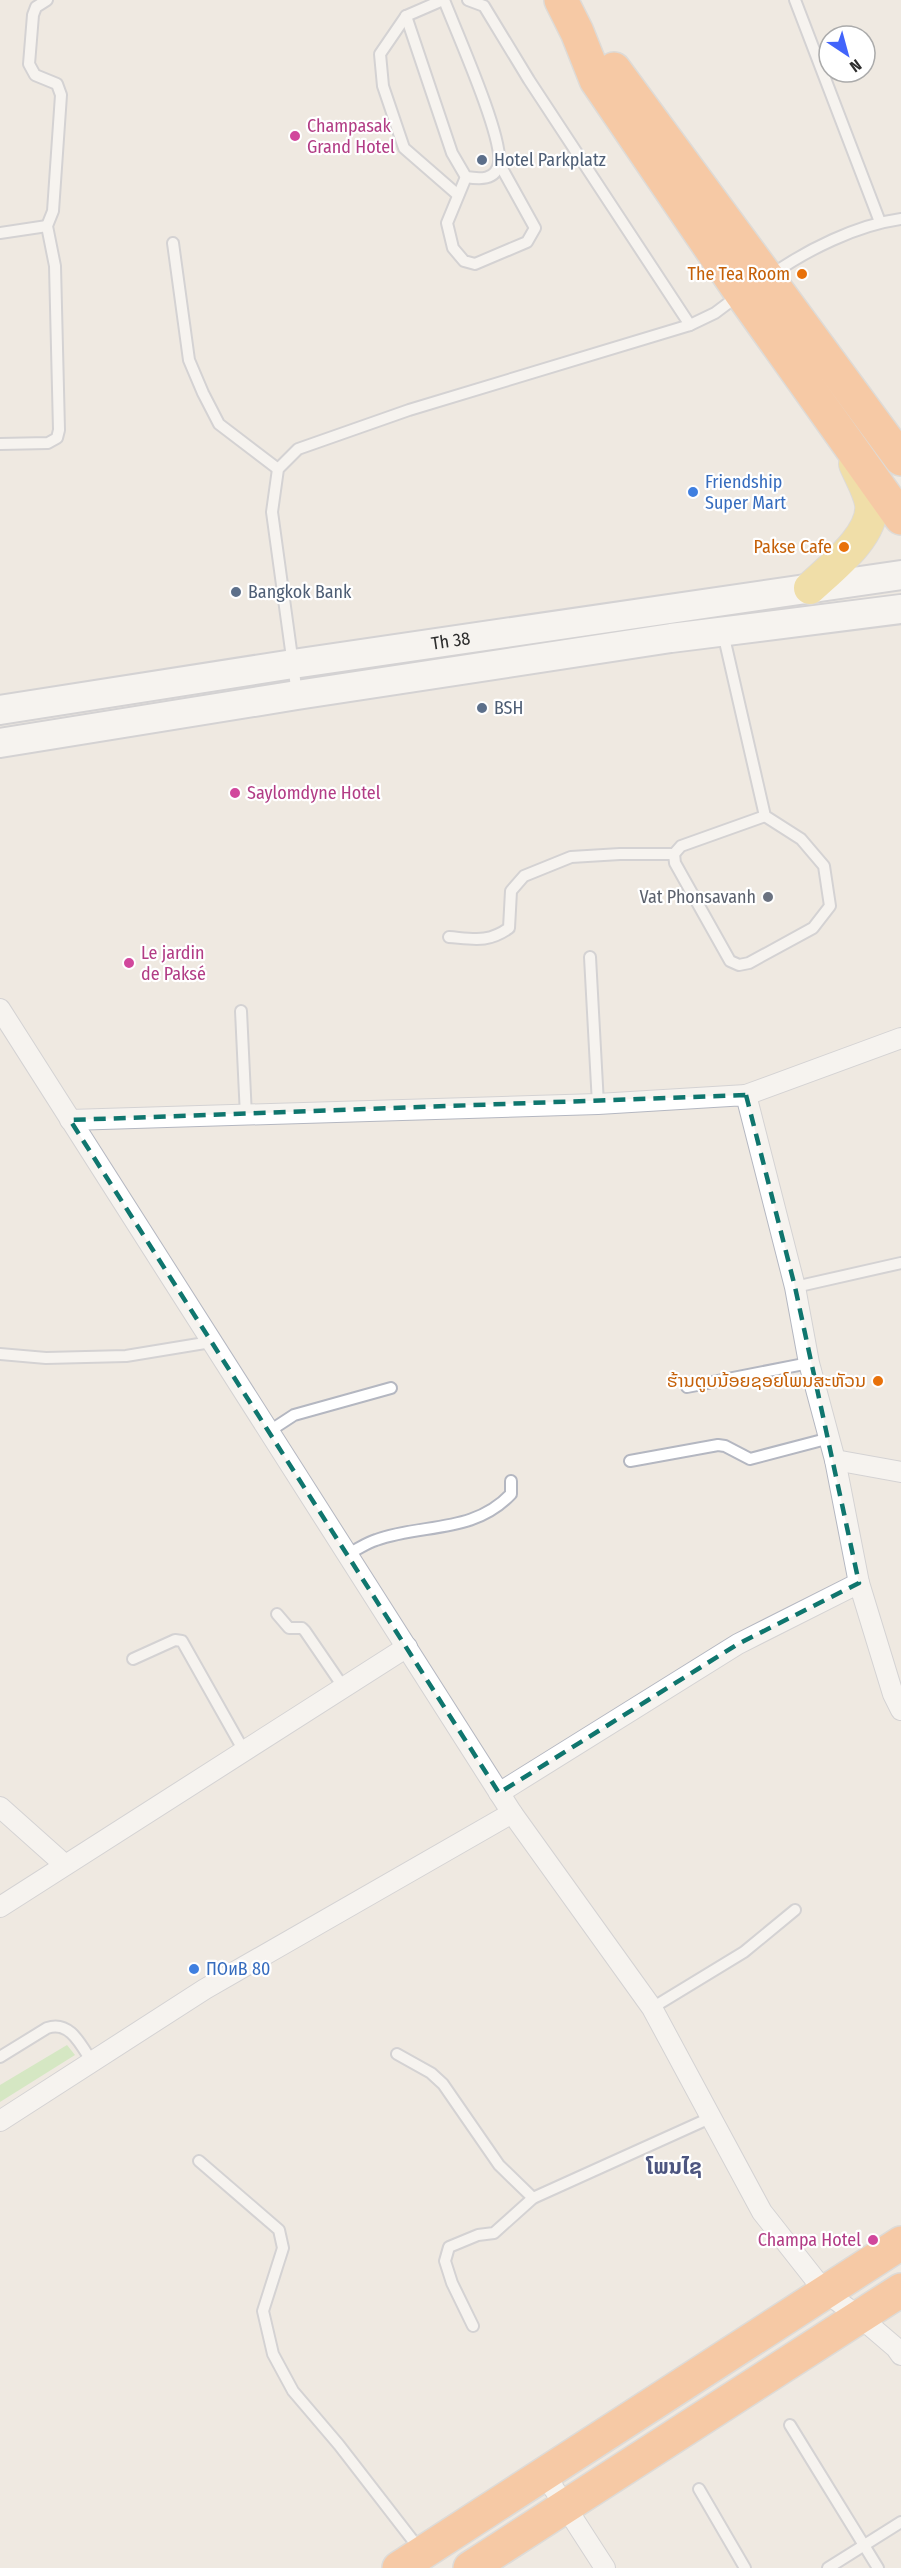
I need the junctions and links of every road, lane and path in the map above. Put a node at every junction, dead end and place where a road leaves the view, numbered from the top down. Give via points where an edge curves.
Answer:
1 (47, 0) edge
2 (443, 0) edge
3 (468, 0) edge
4 (561, 0) edge
5 (795, 0) edge
6 (406, 16) junction
7 (499, 163) junction
8 (466, 177) junction
9 (458, 195) junction
10 (901, 219) edge
11 (880, 222) junction
12 (47, 226) junction
13 (0, 233) edge
14 (173, 243) dead end
15 (755, 285) junction
16 (690, 325) junction
17 (846, 441) junction
18 (0, 444) edge
19 (900, 457) edge
20 (278, 469) junction
21 (901, 518) edge
22 (901, 575) edge
23 (810, 588) junction
24 (664, 609) junction
25 (901, 609) edge
26 (723, 633) junction
27 (671, 638) junction
28 (293, 664) junction
29 (297, 695) junction
30 (0, 710) edge
31 (0, 743) edge
32 (765, 816) junction
33 (674, 854) junction
34 (449, 937) dead end
35 (590, 957) dead end
36 (0, 1009) edge
37 (241, 1011) dead end
38 (901, 1038) edge
39 (746, 1095) junction
40 (598, 1104) junction
41 (246, 1116) junction
42 (70, 1120) junction
43 (901, 1263) edge
44 (795, 1287) junction
45 (211, 1342) junction
46 (0, 1353) edge
47 (809, 1362) junction
48 (687, 1387) dead end
49 (391, 1388) dead end
50 (268, 1432) junction
51 (830, 1438) junction
52 (836, 1460) junction
53 (630, 1461) dead end
54 (901, 1472) edge
55 (511, 1481) dead end
56 (347, 1554) junction
57 (859, 1583) junction
58 (277, 1614) dead end
59 (407, 1647) junction
60 (133, 1659) dead end
61 (344, 1688) junction
62 (901, 1710) edge
63 (244, 1751) junction
64 (499, 1793) junction
65 (0, 1807) edge
66 (512, 1813) junction
67 (65, 1865) junction
68 (0, 1907) edge
69 (795, 1910) dead end
70 (652, 2008) junction
71 (396, 2054) dead end
72 (0, 2057) edge
73 (92, 2062) junction
74 (710, 2118) junction
75 (0, 2121) edge
76 (198, 2161) dead end
77 (533, 2198) junction
78 (901, 2243) edge
79 (901, 2290) edge
80 (825, 2292) junction
81 (861, 2318) junction
82 (473, 2326) dead end
83 (901, 2355) edge
84 (790, 2425) dead end
85 (545, 2475) junction
86 (699, 2489) dead end
87 (566, 2507) junction
88 (901, 2522) edge
89 (864, 2545) junction
90 (411, 2561) edge
91 (470, 2568) edge
92 (605, 2568) edge
93 (745, 2568) edge
94 (828, 2568) edge
95 (878, 2568) edge

1 - 12 lane via 36,7 33,15 29,64 35,75 57,84 61,95 53,211
2 - 6 lane
2 - 7 lane via 495,132
3 - 16 lane via 484,6
4 - 15 highway via 577,32 615,69
5 - 11 lane
6 - 8 lane via 452,153
6 - 9 lane via 380,54 383,86 404,148
7 - 8 lane via 492,175 482,180
7 - 9 lane via 535,228 527,242 475,264 464,261 453,248 447,223
8 - 9 lane
10 - 11 lane
11 - 15 lane via 797,257
12 - 13 lane
12 - 18 lane via 55,266 59,430 57,438 48,443
14 - 20 lane via 189,360 203,393 219,424
15 - 16 lane
15 - 17 highway
15 - 19 highway
16 - 20 lane via 409,410 298,448
17 - 21 highway
17 - 23 main road via 871,504 867,526 855,544
20 - 28 lane via 272,512
22 - 23 street, Th 38
23 - 24 street, Th 38
24 - 27 street
24 - 28 street, Th 38
25 - 26 street, Th 38
26 - 27 street, Th 38
26 - 32 lane
27 - 29 street, Th 38
28 - 29 lane
28 - 30 street, Th 38
29 - 31 street, Th 38
32 - 33 lane via 681,846
32 - 33 lane via 801,839 824,866 830,906 813,928 749,963 739,965 730,961 675,863
33 - 34 lane via 571,857 524,876 511,891 509,928 496,938
35 - 40 lane
36 - 42 street
37 - 41 lane
38 - 39 street
39 - 40 street
39 - 44 street
40 - 41 street
41 - 42 street
42 - 45 street
43 - 44 lane
44 - 47 street
45 - 46 lane via 126,1356 46,1358
45 - 50 street
47 - 48 lane
47 - 51 street
49 - 50 lane via 294,1415
50 - 56 street
51 - 52 street
51 - 53 lane via 750,1459 718,1445
52 - 54 street
52 - 57 street
55 - 56 lane via 511,1494 498,1508 474,1519 377,1539
56 - 59 street
57 - 62 street
57 - 64 street via 738,1644
58 - 61 lane via 289,1629 305,1631
59 - 61 street
59 - 64 street
60 - 63 lane via 176,1640 182,1641
61 - 63 street
63 - 67 street
64 - 66 street
65 - 67 street
66 - 70 street
66 - 73 street via 205,1989
67 - 68 street
69 - 70 lane via 744,1952
70 - 74 street
71 - 77 lane via 443,2084 499,2165
72 - 73 lane via 55,2025 66,2027
73 - 75 street
74 - 77 lane
74 - 80 street via 762,2212
76 - 90 lane via 279,2230 283,2248 263,2310 273,2354 293,2391 339,2445
77 - 82 lane via 494,2233 449,2247 445,2261
78 - 80 highway
79 - 81 highway
80 - 81 street
80 - 85 highway
81 - 83 street
81 - 87 highway
84 - 89 lane
85 - 87 street
85 - 90 highway
86 - 93 lane
87 - 91 highway
87 - 92 street
88 - 89 lane
89 - 94 lane
89 - 95 lane

